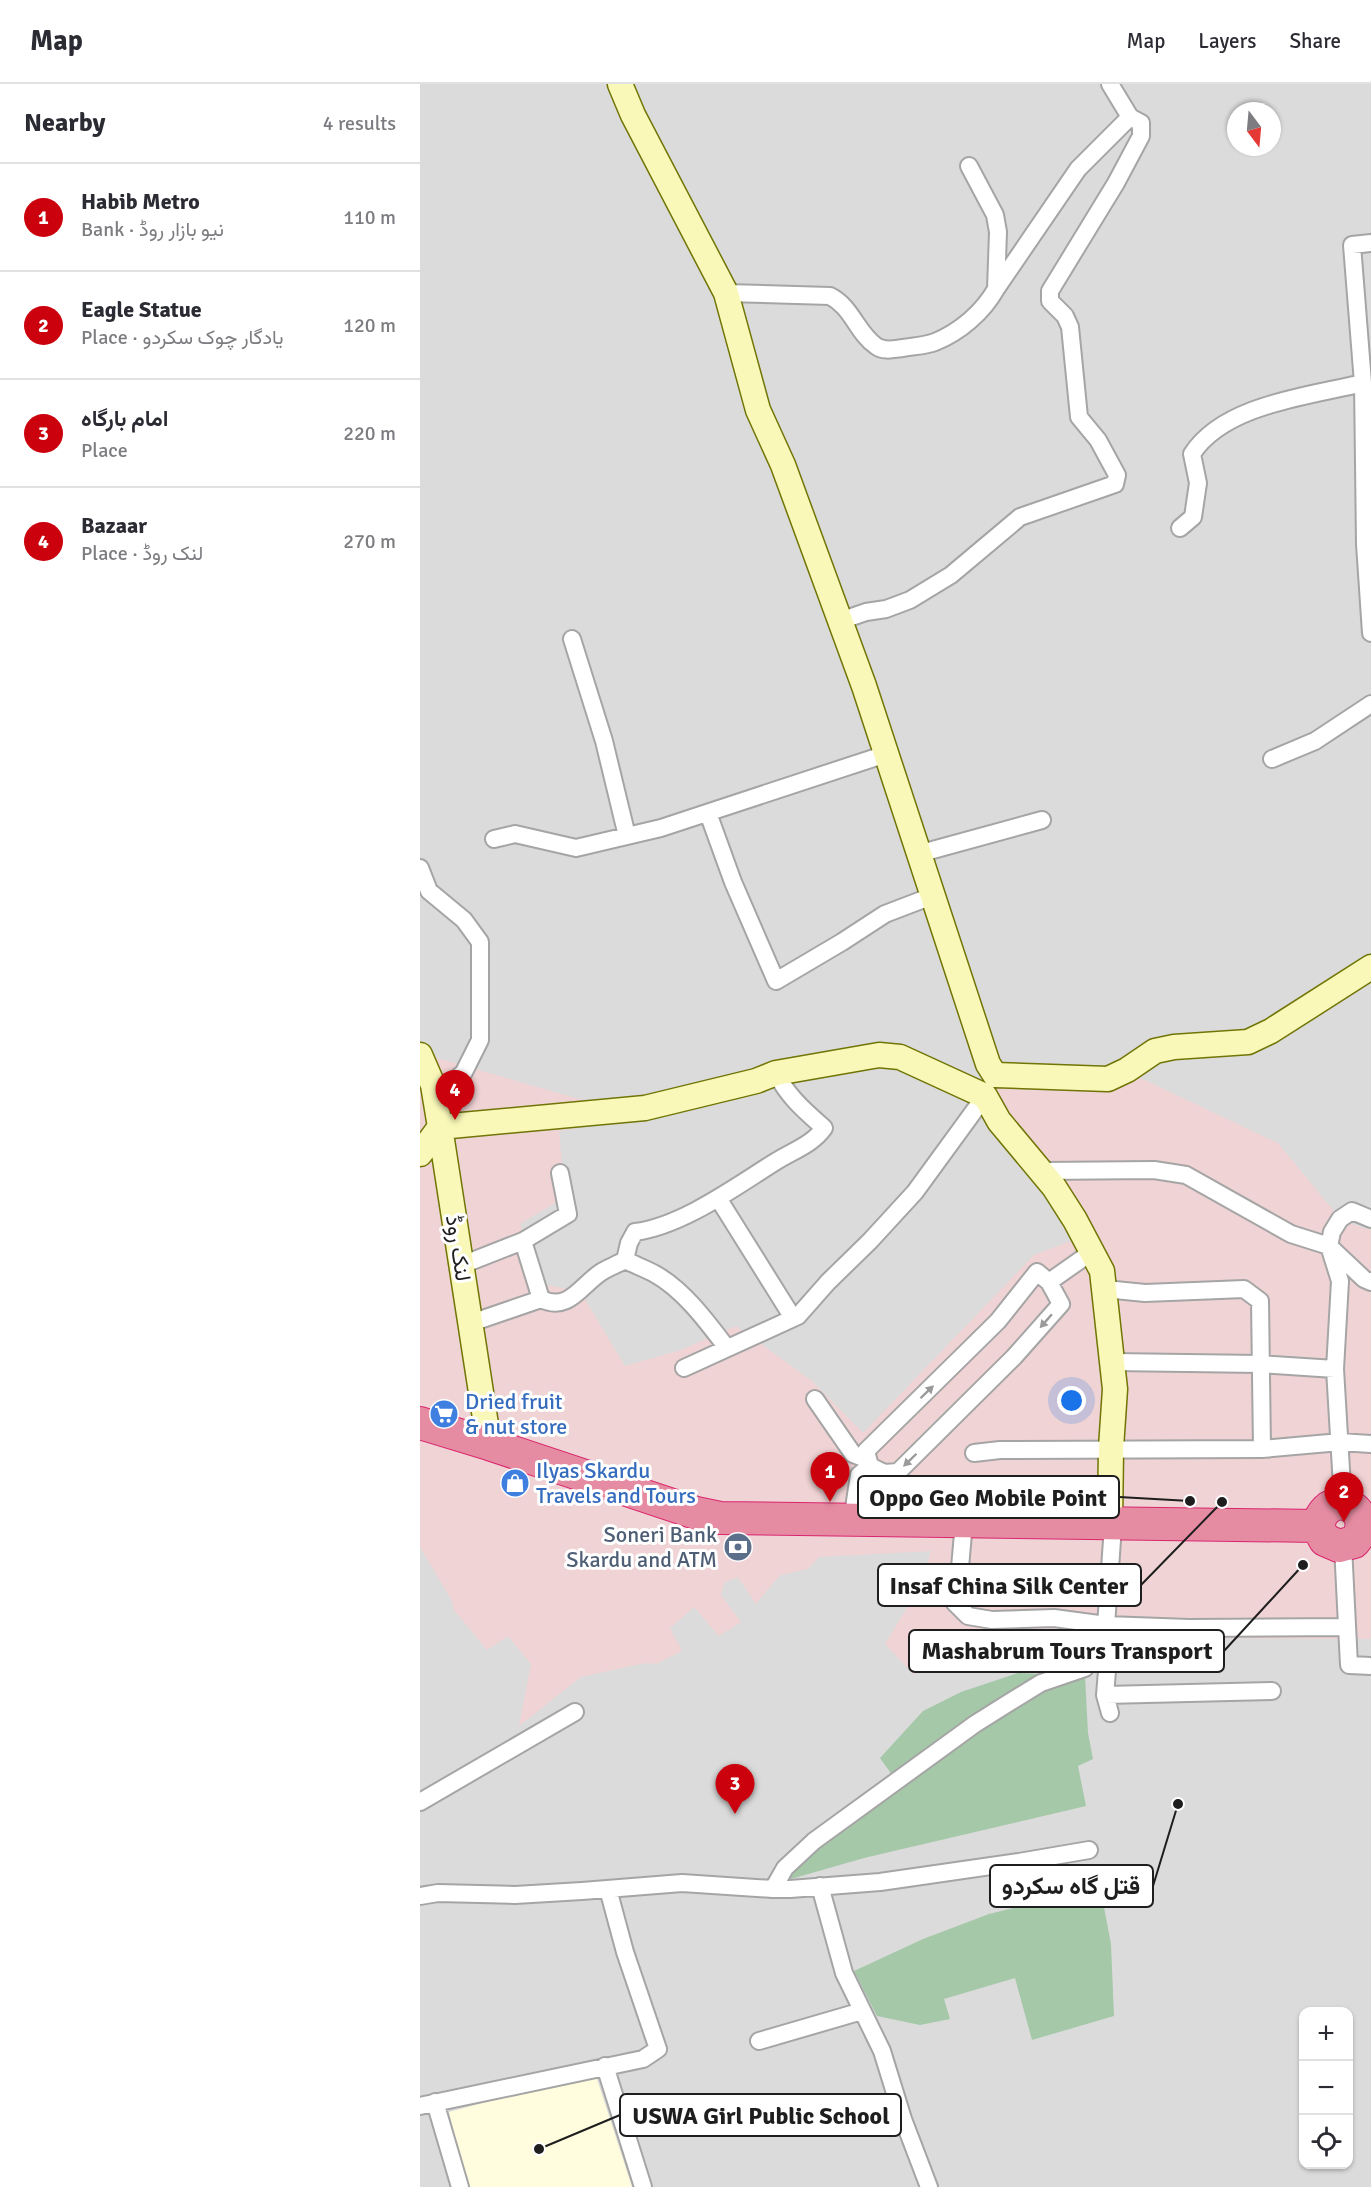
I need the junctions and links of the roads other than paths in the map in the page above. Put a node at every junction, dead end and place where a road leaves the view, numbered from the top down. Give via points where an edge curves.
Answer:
1 (620, 84) edge
2 (1110, 84) edge
3 (1130, 117) junction
4 (969, 166) dead end
5 (1371, 243) edge
6 (996, 289) junction
7 (726, 293) junction
8 (1364, 384) junction
9 (1180, 528) dead end
10 (840, 621) junction
11 (1371, 633) edge
12 (572, 639) dead end
13 (1371, 704) edge
14 (886, 754) junction
15 (1272, 759) dead end
16 (708, 813) junction
17 (1042, 820) dead end
18 (627, 836) junction
19 (494, 839) dead end
20 (918, 854) junction
21 (420, 868) edge
22 (933, 896) junction
23 (1371, 967) edge
24 (420, 1055) edge
25 (777, 1073) junction
26 (990, 1085) junction
27 (435, 1100) junction
28 (440, 1127) junction
29 (420, 1154) edge
30 (1041, 1171) junction
31 (560, 1173) dead end
32 (718, 1198) junction
33 (1371, 1219) edge
34 (522, 1241) junction
35 (1329, 1246) junction
36 (1093, 1251) junction
37 (625, 1260) junction
38 (462, 1265) junction
39 (1049, 1282) junction
40 (1371, 1282) edge
41 (1105, 1289) junction
42 (541, 1299) junction
43 (793, 1318) junction
44 (471, 1323) junction
45 (728, 1348) junction
46 (1112, 1362) junction
47 (1260, 1364) junction
48 (684, 1368) dead end
49 (1335, 1369) junction
50 (814, 1398) dead end
51 (420, 1423) edge
52 (1340, 1442) junction
53 (489, 1444) junction
54 (1371, 1444) edge
55 (1111, 1448) junction
56 (1262, 1449) junction
57 (974, 1453) dead end
58 (868, 1458) junction
59 (852, 1521) junction
60 (964, 1522) junction
61 (1110, 1523) junction
62 (1355, 1525) edge
63 (1346, 1627) junction
64 (1106, 1633) junction
65 (1371, 1666) edge
66 (1272, 1691) dead end
67 (1105, 1695) junction
68 (575, 1712) dead end
69 (1110, 1713) dead end
70 (420, 1802) edge
71 (1089, 1850) dead end
72 (820, 1886) junction
73 (608, 1889) junction
74 (773, 1889) junction
75 (420, 1896) edge
76 (862, 2011) junction
77 (759, 2041) dead end
78 (605, 2066) junction
79 (428, 2104) edge
80 (460, 2187) edge
81 (643, 2187) edge
82 (929, 2187) edge

1 - 7 street
2 - 3 street
3 - 6 street via 1078,169
3 - 10 street via 1141,123 1141,136 1050,291 1050,301 1070,327 1078,417 1098,440 1117,475 1115,484 1020,517 951,575 910,600
4 - 6 street via 995,214
5 - 8 street via 1352,245
6 - 7 street via 971,320 949,335 933,343 887,350 869,340 838,300 830,296
7 - 10 street via 758,410 783,465
8 - 9 street via 1259,408 1217,427 1192,454 1198,483 1193,517
8 - 11 street via 1365,544
10 - 14 street
12 - 18 street via 604,741
13 - 15 street via 1315,741
14 - 16 street
14 - 20 street
16 - 18 street
16 - 22 street via 776,981 885,914
17 - 20 street
18 - 19 street via 576,848 515,834
20 - 22 street
21 - 27 street via 429,891 464,920 480,942 480,1040 464,1072
22 - 26 street via 988,1064
23 - 26 street via 1271,1031 1248,1041 1155,1051 1108,1079
24 - 27 street, لنک روڈ
25 - 26 street via 879,1055 900,1057
25 - 28 street via 645,1108
25 - 32 street via 783,1088 824,1128 805,1146
26 - 30 street via 999,1121
26 - 43 street via 915,1192
27 - 28 street, لنک روڈ
28 - 29 street
28 - 38 street, لنک روڈ
30 - 35 street via 1154,1170 1186,1175 1291,1234
30 - 36 street
31 - 34 street via 568,1214
32 - 37 street via 651,1230 635,1232
32 - 43 street
33 - 35 street via 1352,1211 1332,1232
34 - 38 street
34 - 42 street
35 - 40 street
35 - 49 street via 1341,1281
36 - 39 street
36 - 41 street
37 - 42 street via 601,1272 572,1298 548,1303
37 - 45 street via 657,1275 684,1298
38 - 44 street, لنک روڈ
58 -> 39 street via 998,1321 1036,1272
39 -> 58 street via 1061,1304 1014,1357 898,1472 884,1473
41 - 46 street
41 - 47 street via 1145,1293 1244,1290 1260,1301
42 - 44 street
43 - 45 street
44 - 53 street, لنک روڈ
45 - 48 street
46 - 47 street
46 - 55 street via 1115,1389
47 - 49 street
47 - 56 street
49 - 52 street
50 - 58 street via 853,1454
51 - 53 highway
52 - 54 street
52 - 56 street
52 - 62 street
53 - 59 highway via 696,1513 720,1518
55 - 56 street
55 - 57 street
55 - 61 street
58 - 59 street via 859,1475
59 - 60 highway
60 - 61 highway
60 - 64 street via 954,1602 968,1616 992,1620 1054,1618
61 - 62 highway via 1317,1526 1331,1544
61 - 64 street
62 - 63 street
63 - 64 street
63 - 65 street via 1349,1665
64 - 67 street
64 - 74 street via 1085,1668 1041,1683 975,1724 814,1841 785,1868
66 - 67 street
67 - 69 street
68 - 70 street
71 - 72 street via 880,1882
72 - 74 street
72 - 76 street via 844,1973
73 - 74 street via 682,1883
73 - 75 street
73 - 78 street via 658,2049 644,2059
76 - 77 street
76 - 82 street via 882,2051
78 - 79 street
78 - 81 street
79 - 80 street

